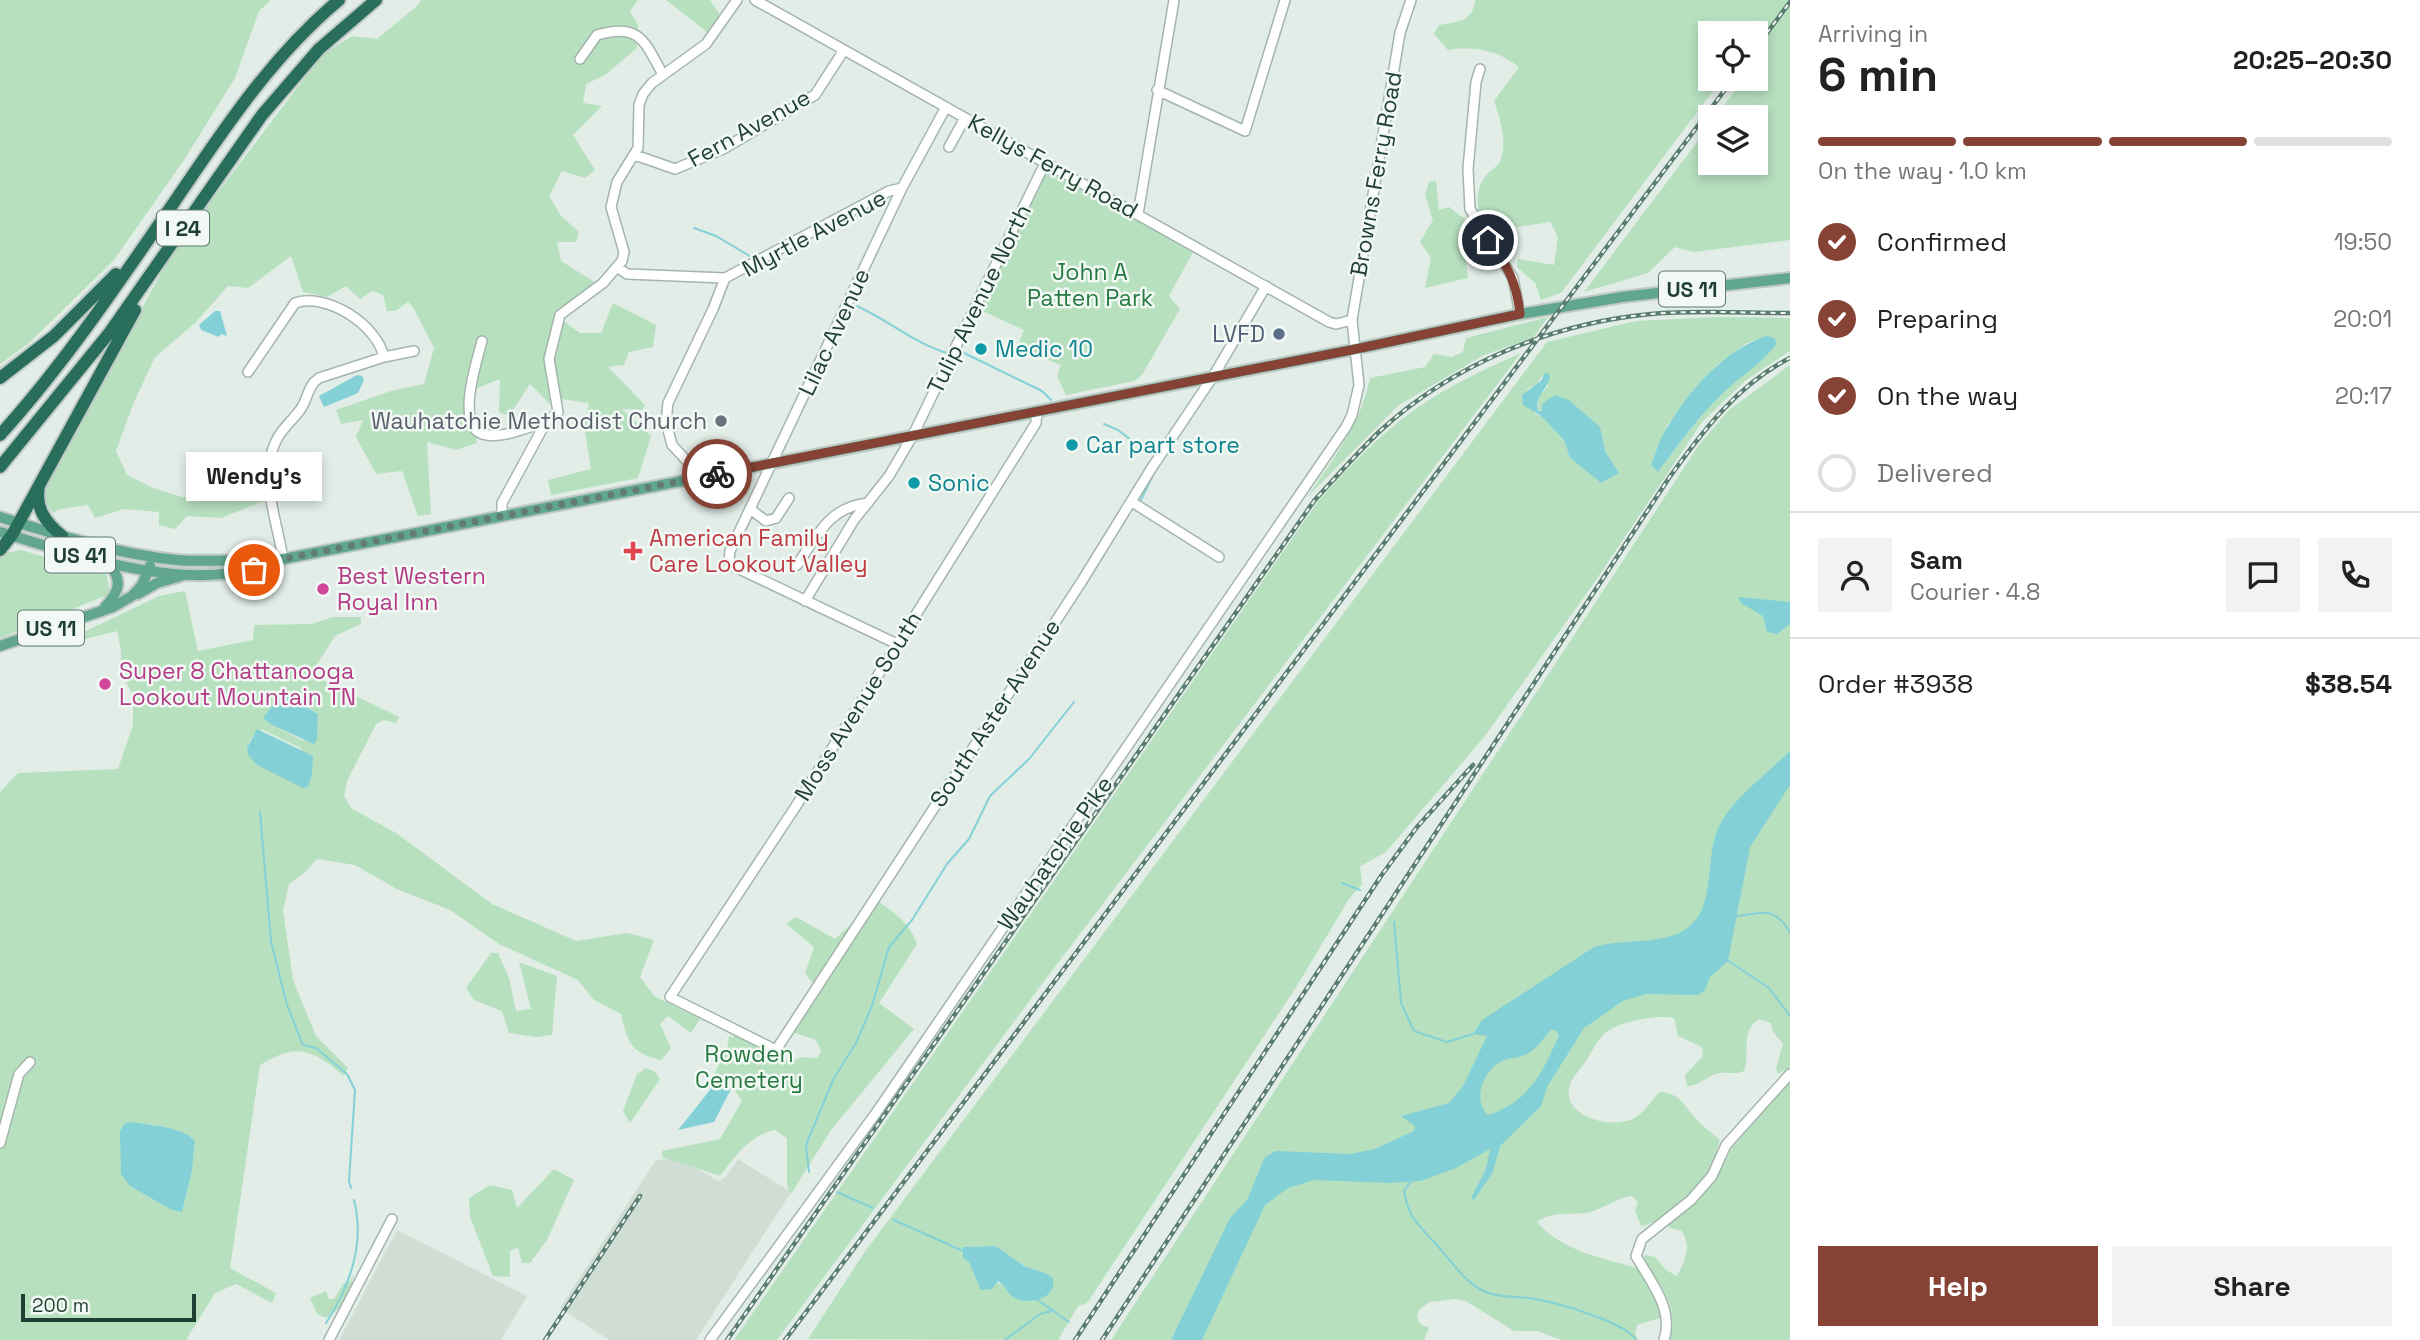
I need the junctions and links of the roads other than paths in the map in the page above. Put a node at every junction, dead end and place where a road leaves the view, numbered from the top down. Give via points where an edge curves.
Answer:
1 (339, 0) edge
2 (376, 0) edge
3 (737, 0) edge
4 (755, 0) edge
5 (1174, 0) edge
6 (1285, 0) edge
7 (1411, 0) edge
8 (844, 50) junction
9 (580, 59) dead end
10 (1479, 69) dead end
11 (663, 75) junction
12 (1157, 90) junction
13 (946, 107) junction
14 (965, 118) junction
15 (949, 147) dead end
16 (635, 155) junction
17 (1045, 163) junction
18 (902, 188) junction
19 (1138, 214) junction
20 (150, 238) junction
21 (175, 239) junction
22 (617, 267) junction
23 (725, 278) junction
24 (1790, 278) edge
25 (1266, 286) junction
26 (1520, 314) junction
27 (1352, 320) junction
28 (482, 341) dead end
29 (1356, 349) junction
30 (414, 351) dead end
31 (384, 357) junction
32 (248, 372) dead end
33 (1214, 375) junction
34 (0, 379) edge
35 (1037, 412) junction
36 (545, 422) junction
37 (0, 435) edge
38 (913, 435) junction
39 (772, 463) junction
40 (0, 467) edge
41 (702, 477) junction
42 (40, 481) junction
43 (789, 498) dead end
44 (1132, 502) junction
45 (868, 503) junction
46 (750, 509) junction
47 (502, 515) junction
48 (0, 517) edge
49 (18, 523) junction
50 (6, 534) edge
51 (62, 536) junction
52 (0, 550) edge
53 (152, 557) junction
54 (1219, 557) dead end
55 (281, 560) junction
56 (108, 562) junction
57 (797, 565) dead end
58 (149, 570) junction
59 (192, 574) junction
60 (126, 599) junction
61 (804, 601) junction
62 (102, 610) junction
63 (897, 644) junction
64 (0, 646) edge
65 (670, 997) joint
66 (30, 1062) dead end
67 (1790, 1074) edge
68 (0, 1143) edge
69 (392, 1219) dead end
70 (329, 1340) edge
71 (710, 1340) edge
72 (1664, 1340) edge

1 - 20 highway, I 24 via 260,79
2 - 21 highway, I 24 via 292,79
3 - 11 street via 706,44
4 - 8 street, Kellys Ferry Road
5 - 12 street
6 - 12 street via 1245,131
7 - 27 street, Browns Ferry Road via 1400,33
8 - 13 street, Kellys Ferry Road
8 - 16 street, Fern Avenue via 815,95 723,149 675,169
9 - 11 street via 597,35 626,30 644,40
10 - 26 street via 1468,169 1470,209 1509,269
11 - 16 street via 643,93
12 - 19 street
13 - 14 street, Kellys Ferry Road
13 - 18 street, Lilac Avenue
14 - 15 street
14 - 17 street, Kellys Ferry Road
16 - 22 street via 613,192 611,207 624,252
17 - 19 street, Kellys Ferry Road
17 - 38 street, Tulip Avenue North
18 - 23 street, Myrtle Avenue
18 - 39 street, Lilac Avenue
19 - 25 street, Kellys Ferry Road
20 - 34 highway via 54,336
20 - 37 highway, I 24 via 71,348
21 - 40 highway, I 24 via 76,378
21 - 42 highway
22 - 23 street, Myrtle Avenue via 627,274
22 - 36 street via 560,315 549,359 558,412
23 - 41 street, Myrtle Avenue via 668,403 666,422 672,445
24 - 26 main road, US 11
25 - 27 street, Kellys Ferry Road via 1329,322
25 - 33 street, South Aster Avenue
26 - 29 main road, US 11
27 - 29 street, Browns Ferry Road
28 - 36 street via 472,380 470,423 489,436
29 - 33 main road, US 11
29 - 71 street, Wauhatchie Pike via 1359,385 1346,427 884,1101
30 - 31 street
31 - 32 street via 381,343 364,323 304,300 295,303
31 - 55 street via 312,383 301,409 277,439 268,473
33 - 35 main road, US 11
33 - 44 street, South Aster Avenue
35 - 38 main road, US 11
35 - 63 street, Moss Avenue South via 1036,423
36 - 47 street via 502,503
38 - 39 main road, US 11
38 - 45 street, Tulip Avenue North
39 - 41 main road, US 11
39 - 46 street, Lilac Avenue
41 - 47 main road, US 11
42 - 49 highway
42 - 51 highway via 37,496 43,517
43 - 46 street via 776,518 766,521
44 - 54 street
44 - 65 street, South Aster Avenue via 776,1050
45 - 57 street via 848,505 828,520
45 - 61 street, Tulip Avenue North
46 - 61 street, Lilac Avenue via 729,560
47 - 55 main road, US 11
48 - 49 main road, US 41
49 - 50 highway
49 - 51 main road, US 41
50 - 52 highway
50 - 56 main road, US 41
51 - 53 main road, US 41
53 - 55 main road, US 41
53 - 58 main road, US 11
55 - 59 main road, US 41 via 250,571
56 - 58 main road, US 41
56 - 62 main road via 118,576 118,591
58 - 59 main road, US 41
58 - 60 main road, US 11 via 142,585
59 - 60 main road via 157,583
60 - 62 main road, US 11
61 - 63 street
62 - 64 main road, US 11
63 - 65 street, Moss Avenue South
66 - 68 street via 19,1074
67 - 72 street via 1726,1144 1712,1176 1691,1200 1642,1240 1636,1256 1663,1304 1669,1325
69 - 70 street

